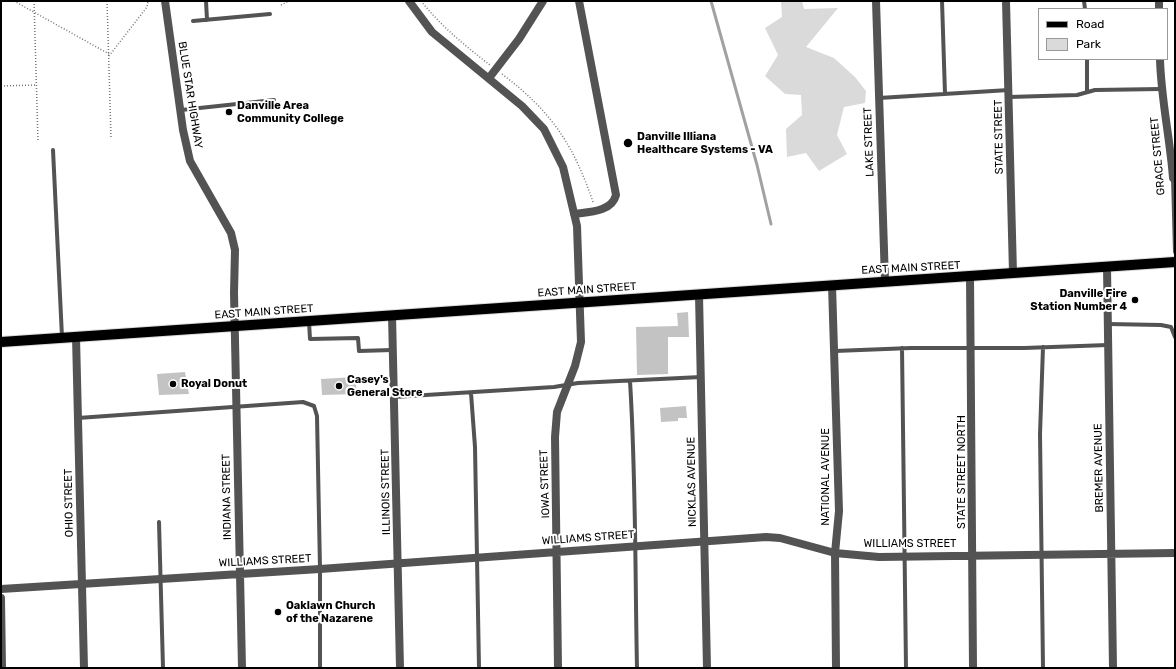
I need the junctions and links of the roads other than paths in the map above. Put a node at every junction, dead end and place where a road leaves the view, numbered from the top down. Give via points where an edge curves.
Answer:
1 (165, 1) edge
2 (206, 1) edge
3 (409, 1) edge
4 (544, 1) edge
5 (579, 1) edge
6 (876, 1) edge
7 (942, 1) edge
8 (1006, 1) edge
9 (270, 14) dead end
10 (207, 20) junction
11 (193, 22) dead end
12 (1086, 60) edge
13 (1160, 60) edge
14 (489, 78) junction
15 (1161, 89) junction
16 (1087, 92) junction
17 (945, 94) junction
18 (1009, 94) junction
19 (879, 98) junction
20 (274, 100) dead end
21 (180, 110) junction
22 (53, 150) dead end
23 (1174, 178) edge
24 (574, 214) junction
25 (1175, 252) edge
26 (1175, 262) edge
27 (1107, 267) junction
28 (1013, 273) junction
29 (970, 276) junction
30 (885, 281) junction
31 (832, 285) junction
32 (699, 295) junction
33 (581, 303) junction
34 (392, 316) junction
35 (309, 321) junction
36 (1108, 324) junction
37 (235, 326) junction
38 (76, 337) junction
39 (1175, 337) edge
40 (62, 338) junction
41 (1, 342) edge
42 (1108, 345) junction
43 (972, 347) junction
44 (1043, 347) junction
45 (902, 348) junction
46 (393, 350) junction
47 (835, 351) junction
48 (701, 377) junction
49 (630, 381) junction
50 (566, 385) junction
51 (471, 393) junction
52 (394, 397) junction
53 (237, 407) junction
54 (78, 418) junction
55 (159, 522) dead end
56 (704, 541) junction
57 (636, 546) junction
58 (558, 552) junction
59 (835, 553) junction
60 (1175, 553) edge
61 (1042, 554) junction
62 (1111, 554) junction
63 (971, 555) junction
64 (477, 557) junction
65 (906, 557) junction
66 (398, 563) junction
67 (320, 569) junction
68 (240, 573) junction
69 (162, 578) junction
70 (82, 584) junction
71 (1, 589) edge
72 (1, 598) edge
73 (2, 668) edge
74 (84, 668) edge
75 (163, 668) edge
76 (242, 668) edge
77 (320, 668) edge
78 (400, 668) edge
79 (479, 668) edge
80 (558, 668) edge
81 (637, 668) edge
82 (707, 668) edge
83 (836, 668) edge
84 (906, 668) edge
85 (973, 668) edge
86 (1043, 668) edge
87 (1113, 668) edge

1 - 21 street, BLUE STAR HIGHWAY
2 - 10 lane
3 - 14 street, IOWA STREET via 432,32
4 - 14 street
5 - 24 street via 616,195 609,206
6 - 19 street, LAKE STREET
7 - 17 lane
8 - 18 street, STATE STREET
9 - 10 lane
10 - 11 lane
12 - 16 lane
13 - 15 street, GRACE STREET
14 - 24 street, IOWA STREET via 522,106 549,137 563,167
15 - 16 lane
15 - 23 street, GRACE STREET via 1170,135
16 - 18 lane via 1077,95
17 - 18 lane
17 - 19 lane
18 - 28 street, STATE STREET
19 - 30 street, LAKE STREET
20 - 21 lane
21 - 37 street, BLUE STAR HIGHWAY via 190,162 231,233 235,250
22 - 40 lane
23 - 25 lane, GRACE STREET
24 - 33 street, IOWA STREET via 578,226
26 - 27 main road, EAST MAIN STREET
27 - 28 main road, EAST MAIN STREET
27 - 36 street, BREMER AVENUE
28 - 29 main road, EAST MAIN STREET
29 - 30 main road, EAST MAIN STREET
29 - 43 street, STATE STREET NORTH
30 - 31 main road, EAST MAIN STREET
31 - 32 main road, EAST MAIN STREET
31 - 47 street, NATIONAL AVENUE
32 - 33 main road, EAST MAIN STREET
32 - 48 street, NICKLAS AVENUE
33 - 34 main road, EAST MAIN STREET
33 - 50 street, IOWA STREET via 581,342 575,366
34 - 35 main road, EAST MAIN STREET
34 - 46 street, ILLINOIS STREET
35 - 37 main road, EAST MAIN STREET
35 - 46 lane via 310,339 358,338 359,351
36 - 39 lane via 1161,325 1170,327
36 - 42 street, BREMER AVENUE
37 - 38 main road, EAST MAIN STREET
37 - 53 street, INDIANA STREET
38 - 40 main road, EAST MAIN STREET
38 - 54 street, OHIO STREET
40 - 41 main road, EAST MAIN STREET
42 - 44 lane
42 - 62 street, BREMER AVENUE
43 - 44 lane
43 - 45 lane
43 - 63 street, STATE STREET NORTH
44 - 61 lane via 1040,434
45 - 47 lane
45 - 65 lane
46 - 52 street, ILLINOIS STREET
47 - 59 street, NATIONAL AVENUE via 839,511
48 - 49 lane
48 - 56 street, NICKLAS AVENUE
49 - 50 lane
49 - 57 lane
50 - 51 lane
50 - 58 street, IOWA STREET via 557,412 554,437
51 - 52 lane
51 - 64 lane via 475,447
52 - 66 street, ILLINOIS STREET
53 - 54 lane
53 - 67 lane via 303,402 314,406 317,416
53 - 68 street, INDIANA STREET
54 - 70 street, OHIO STREET
55 - 69 lane
56 - 57 street, WILLIAMS STREET
56 - 59 street, WILLIAMS STREET via 780,538
56 - 82 street, NICKLAS AVENUE
57 - 58 street, WILLIAMS STREET
57 - 81 lane
58 - 64 street, WILLIAMS STREET
58 - 80 street, IOWA STREET
59 - 65 street, WILLIAMS STREET
59 - 83 street, NATIONAL AVENUE
60 - 62 street, WILLIAMS STREET
61 - 62 street, WILLIAMS STREET
61 - 63 street, WILLIAMS STREET
61 - 86 lane
62 - 87 street, BREMER AVENUE
63 - 65 street, WILLIAMS STREET
63 - 85 street, STATE STREET NORTH
64 - 66 street, WILLIAMS STREET
64 - 79 lane
65 - 84 lane
66 - 67 street, WILLIAMS STREET
66 - 78 street, ILLINOIS STREET
67 - 68 street, WILLIAMS STREET
67 - 77 lane
68 - 69 street, WILLIAMS STREET
68 - 76 street, INDIANA STREET
69 - 70 street, WILLIAMS STREET
69 - 75 lane
70 - 71 street, WILLIAMS STREET
70 - 74 street, OHIO STREET
72 - 73 street

